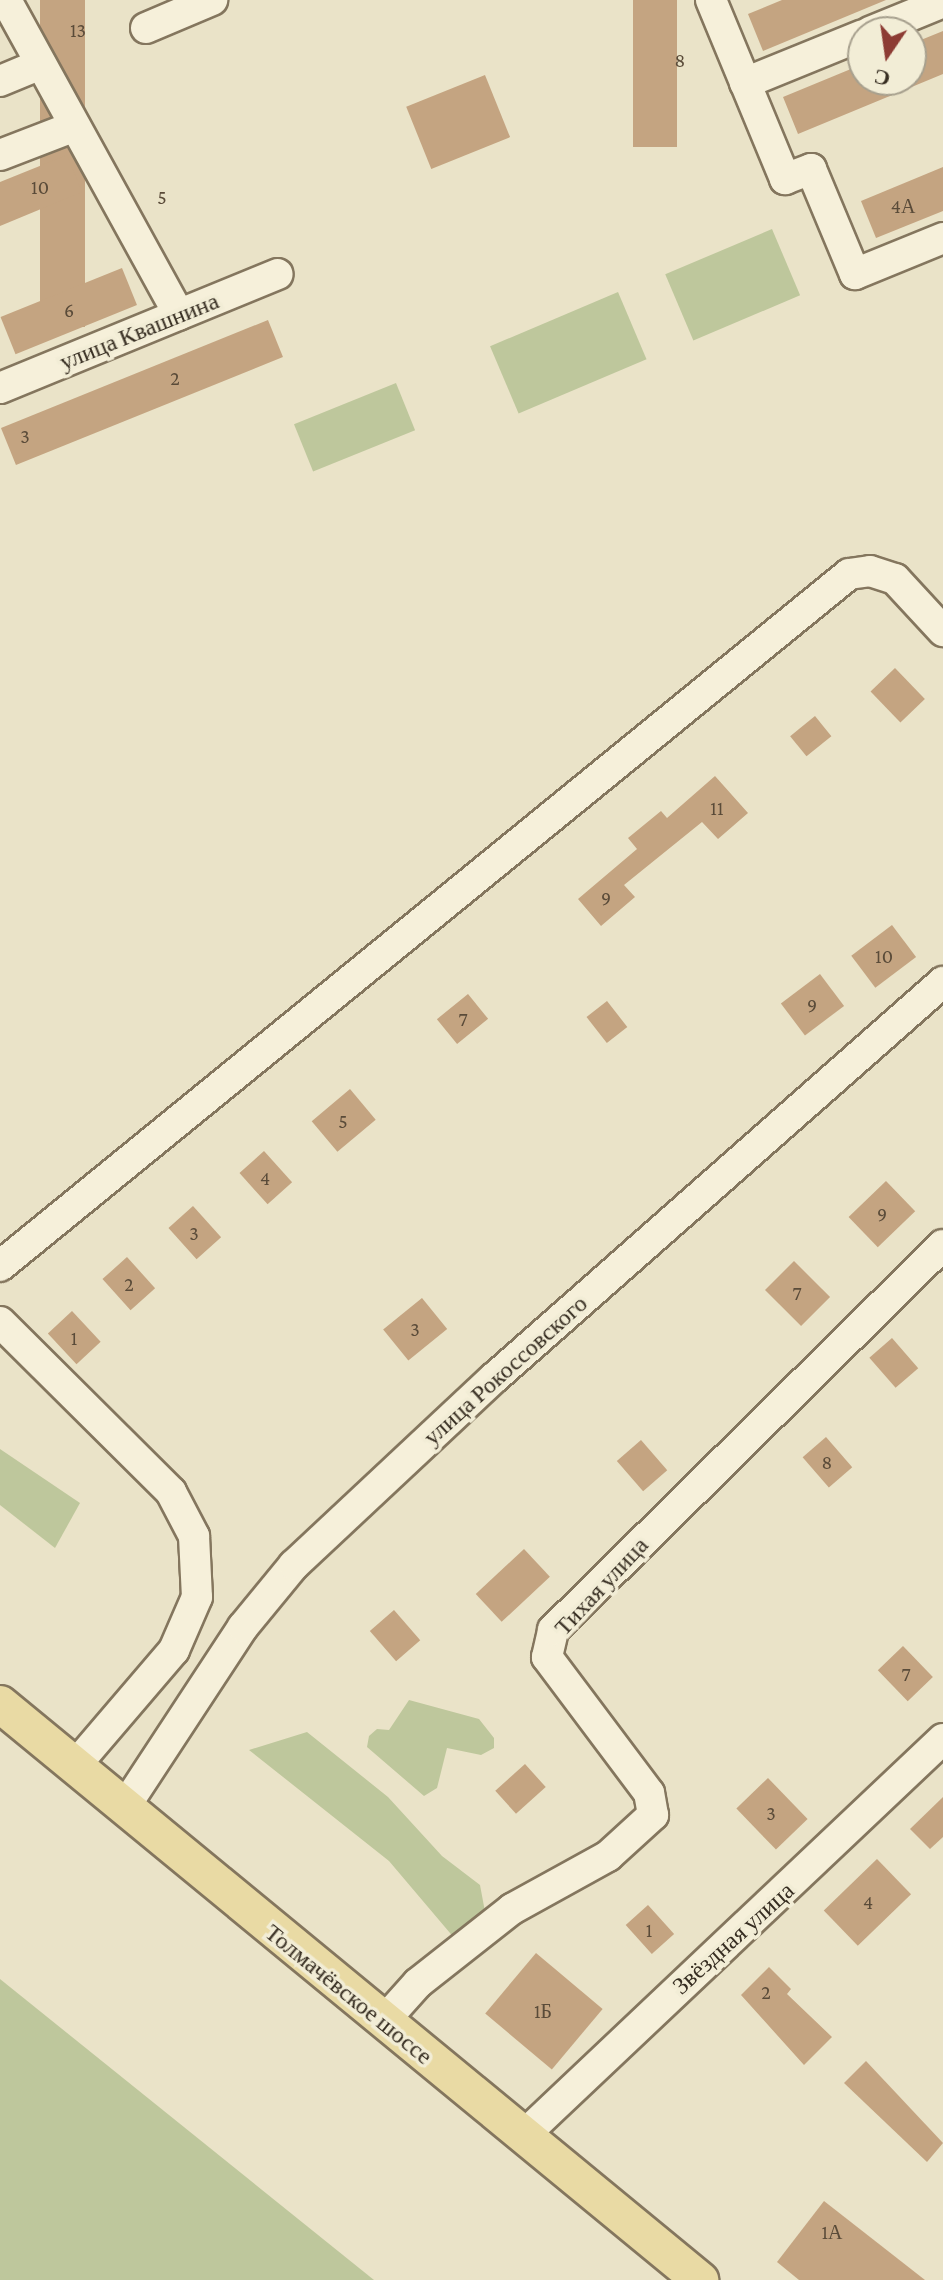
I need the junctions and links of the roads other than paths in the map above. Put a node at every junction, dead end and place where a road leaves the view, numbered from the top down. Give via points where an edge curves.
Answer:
1 (6, 0) edge
2 (212, 0) edge
3 (711, 0) edge
4 (943, 2) edge
5 (909, 16) edge
6 (146, 28) dead end
7 (847, 42) edge
8 (41, 64) junction
9 (0, 81) edge
10 (745, 83) junction
11 (75, 126) junction
12 (0, 155) edge
13 (943, 238) edge
14 (278, 274) dead end
15 (179, 315) junction
16 (0, 388) edge
17 (943, 631) edge
18 (943, 982) edge
19 (943, 1245) edge
20 (0, 1266) edge
21 (0, 1322) edge
22 (0, 1704) edge
23 (943, 1739) edge
24 (75, 1766) junction
25 (124, 1808) junction
26 (383, 2022) junction
27 (523, 2136) junction
28 (700, 2280) edge

1 - 8 street
2 - 6 street
3 - 10 street
4 - 5 street
7 - 10 street
8 - 9 street
8 - 11 street
10 - 13 street via 785,179 811,169 855,274
11 - 12 street
11 - 15 street
14 - 15 street, улица Квашнина
15 - 16 street, улица Квашнина
17 - 20 street via 895,579 870,571 849,574
18 - 25 street, улица Рокоссовского via 494,1378 294,1565 243,1627
19 - 26 street, Тихая улица via 553,1630 547,1657 649,1793 653,1815 608,1856 512,1909 418,1983
21 - 24 street via 171,1492 194,1536 197,1597 174,1650
22 - 24 main road, Толмачёвское шоссе
23 - 27 street, Звёздная улица
24 - 25 main road, Толмачёвское шоссе
25 - 26 main road, Толмачёвское шоссе
26 - 27 main road, Толмачёвское шоссе
27 - 28 main road, Толмачёвское шоссе

